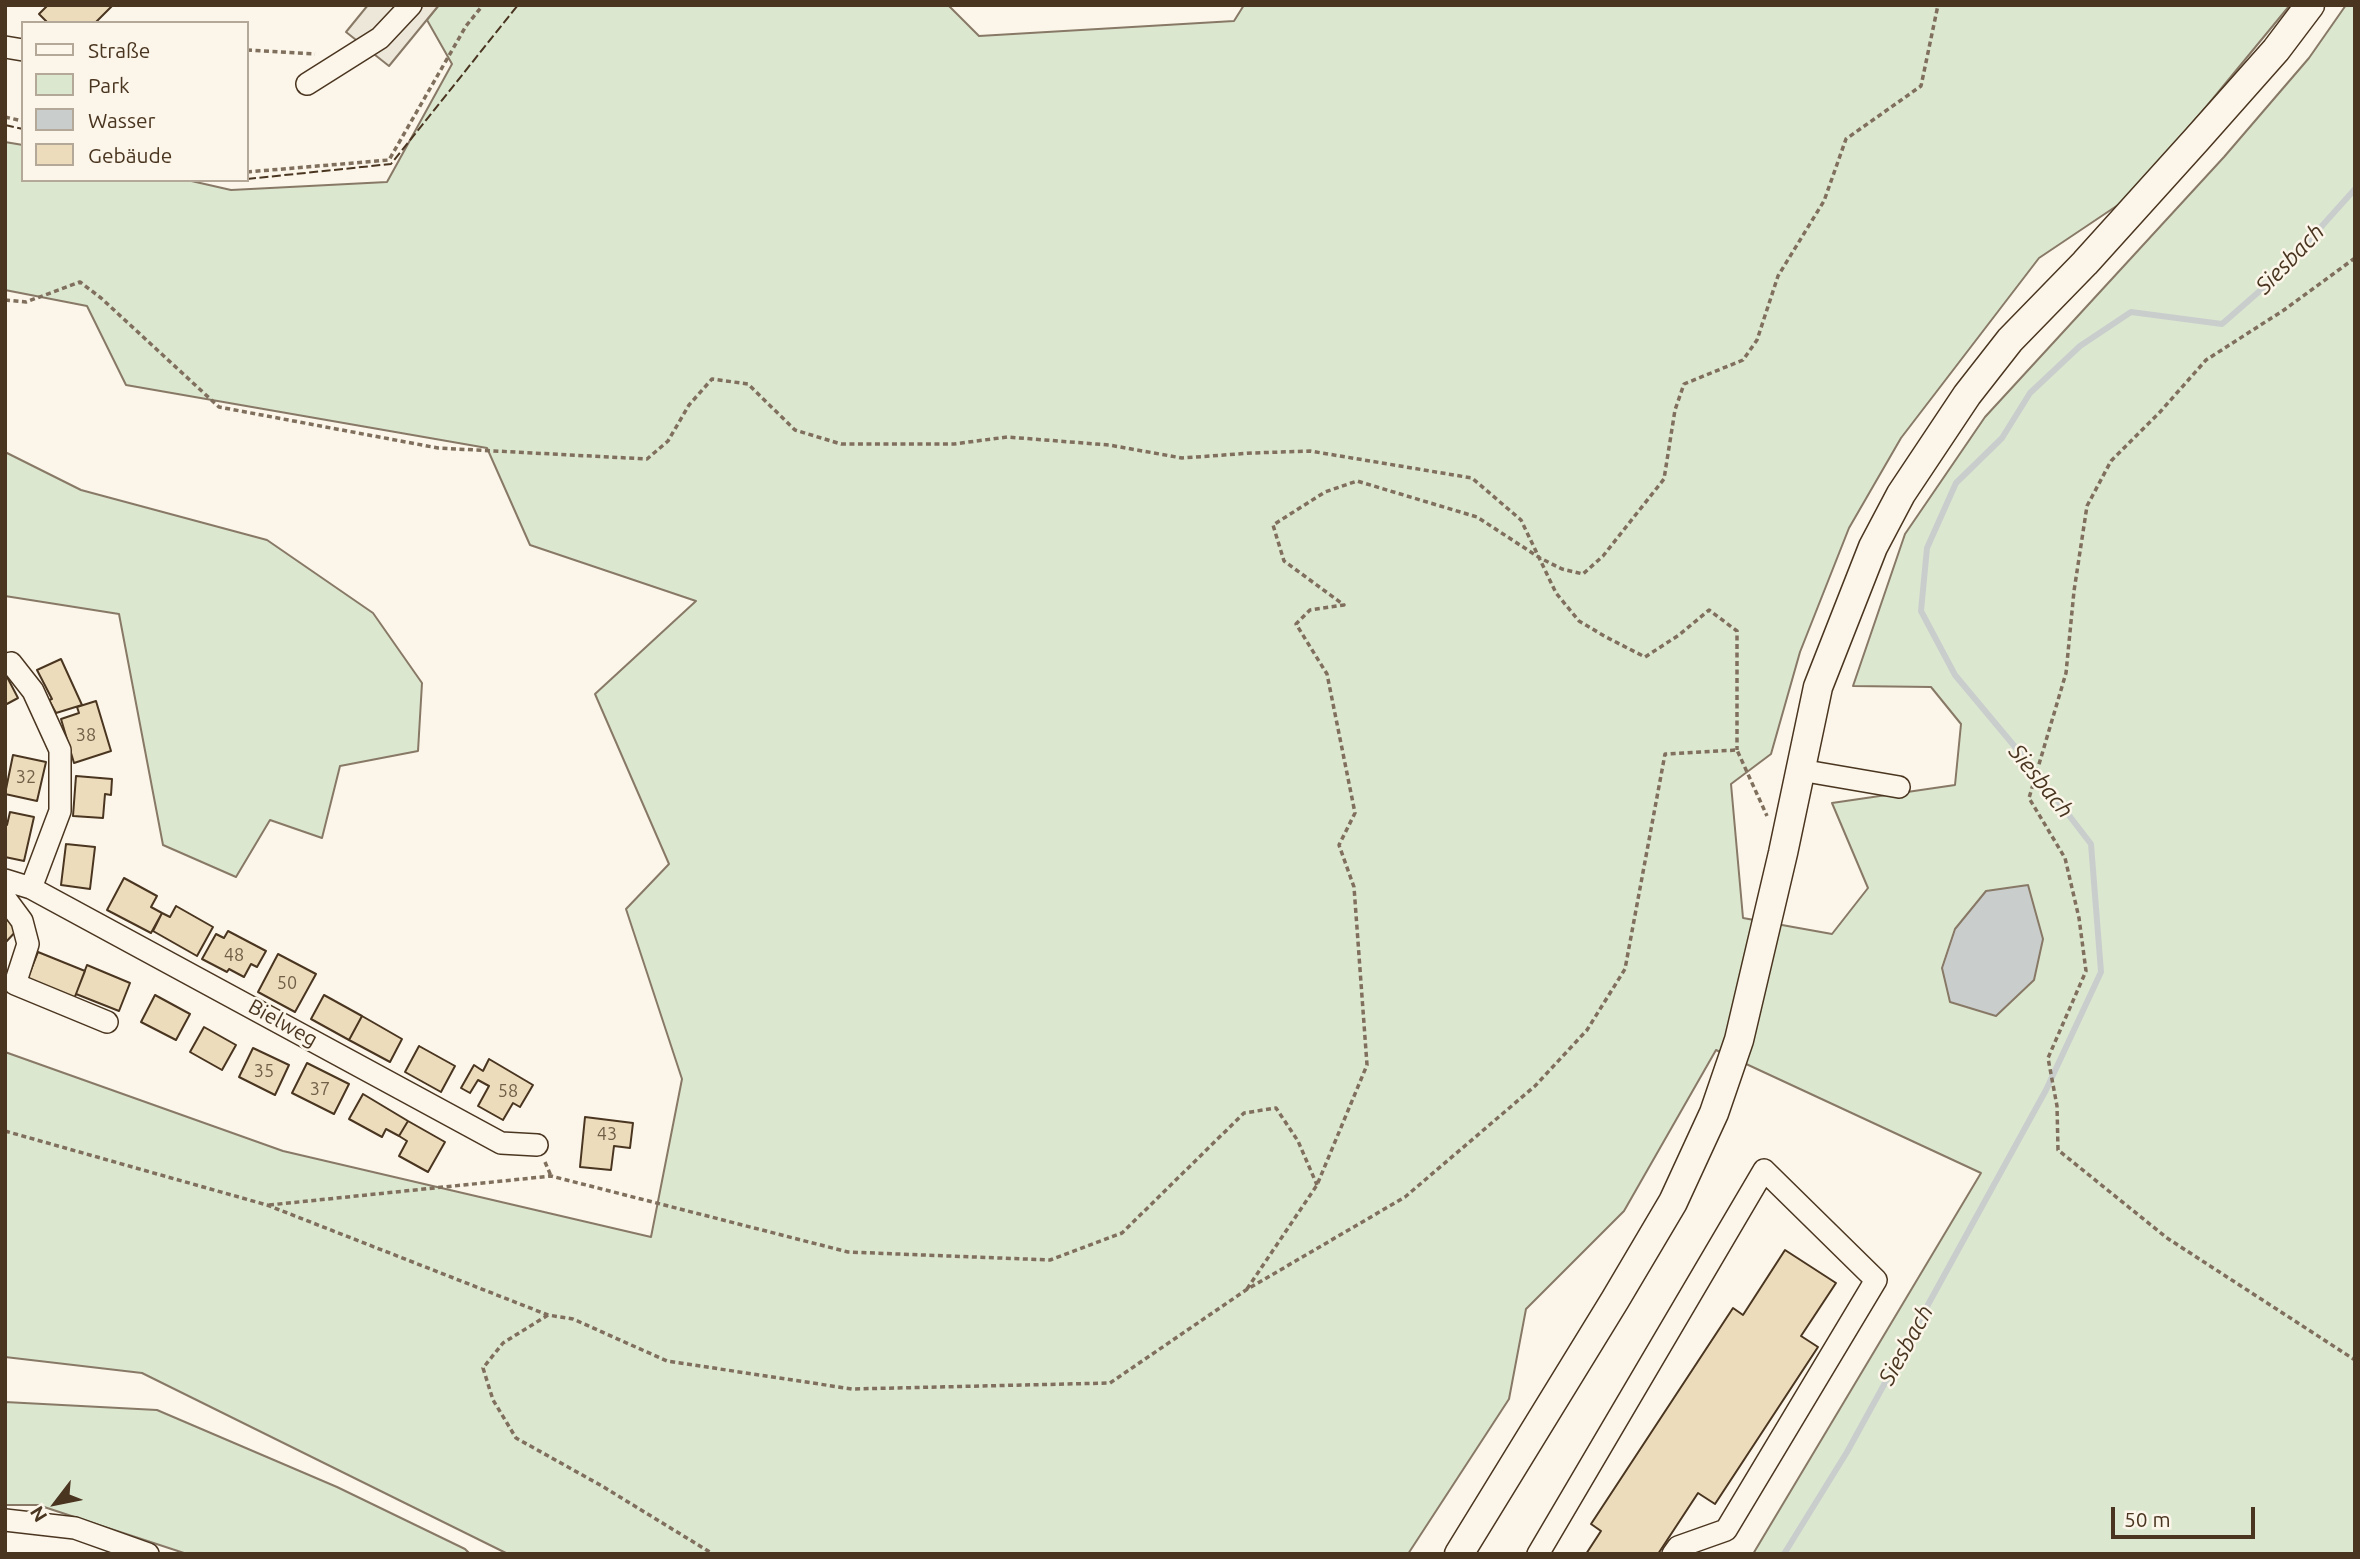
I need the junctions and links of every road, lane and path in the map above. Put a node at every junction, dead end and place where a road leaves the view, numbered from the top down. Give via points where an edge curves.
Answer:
1 (411, 5) edge
2 (483, 5) edge
3 (1938, 5) edge
4 (2310, 5) edge
5 (248, 50) edge
6 (351, 57) junction
7 (307, 84) dead end
8 (248, 172) edge
9 (2355, 258) edge
10 (5, 300) edge
11 (1540, 558) junction
12 (11, 663) dead end
13 (1737, 750) junction
14 (1800, 770) junction
15 (1899, 787) dead end
16 (1768, 819) dead end
17 (5, 880) edge
18 (31, 888) junction
19 (5, 898) edge
20 (107, 1022) dead end
21 (5, 1131) edge
22 (537, 1145) dead end
23 (1317, 1185) junction
24 (267, 1205) junction
25 (1246, 1290) junction
26 (548, 1315) junction
27 (2355, 1360) edge
28 (5, 1520) edge
29 (148, 1554) edge
30 (713, 1554) edge
31 (1459, 1554) edge
32 (1538, 1554) edge
33 (1673, 1554) edge

1 - 6 street via 380,38
2 - 8 path via 466,26 389,160
3 - 11 path via 1921,86 1846,139 1824,201 1778,276 1757,340 1743,360 1684,384 1664,479 1584,574
4 - 14 main road via 2197,139 2010,340 1931,447 1873,547 1847,609 1818,687
5 - 6 path
6 - 7 street
9 - 27 path via 2206,360 2111,461 2087,506 2066,673 2029,798 2065,858 2086,971 2048,1058 2058,1150 2166,1238
10 - 11 path via 26,302 79,282 219,407 438,448 647,459 668,441 689,405 712,379 748,384 795,430 841,444 954,444 1007,437 1109,445 1182,458 1310,452 1472,478 1521,520
11 - 13 path via 1556,593 1579,621 1644,657 1709,610 1737,631
11 - 23 path via 1477,517 1357,481 1325,492 1273,525 1284,561 1344,605 1310,610 1296,624 1327,674 1356,813 1339,845 1354,887 1367,1065
12 - 18 street via 33,691 60,750 60,811
13 - 16 path
13 - 25 path via 1665,754 1625,969 1587,1030 1535,1086 1405,1196
14 - 15 street
14 - 31 main road via 1739,1040 1714,1113 1673,1202
17 - 18 street, Bielweg
18 - 22 street, Bielweg via 500,1143
19 - 20 street via 22,921 28,944 15,984
21 - 24 path
23 - 24 path via 1298,1141 1276,1108 1244,1113 1122,1234 1050,1260 848,1252 551,1176
23 - 25 path
24 - 26 path
25 - 26 path via 1110,1383 852,1389 667,1361 573,1320
26 - 30 path via 503,1343 483,1368 494,1400 516,1438
28 - 29 street via 75,1528
32 - 33 street via 1764,1170 1876,1280 1726,1531 1678,1547

